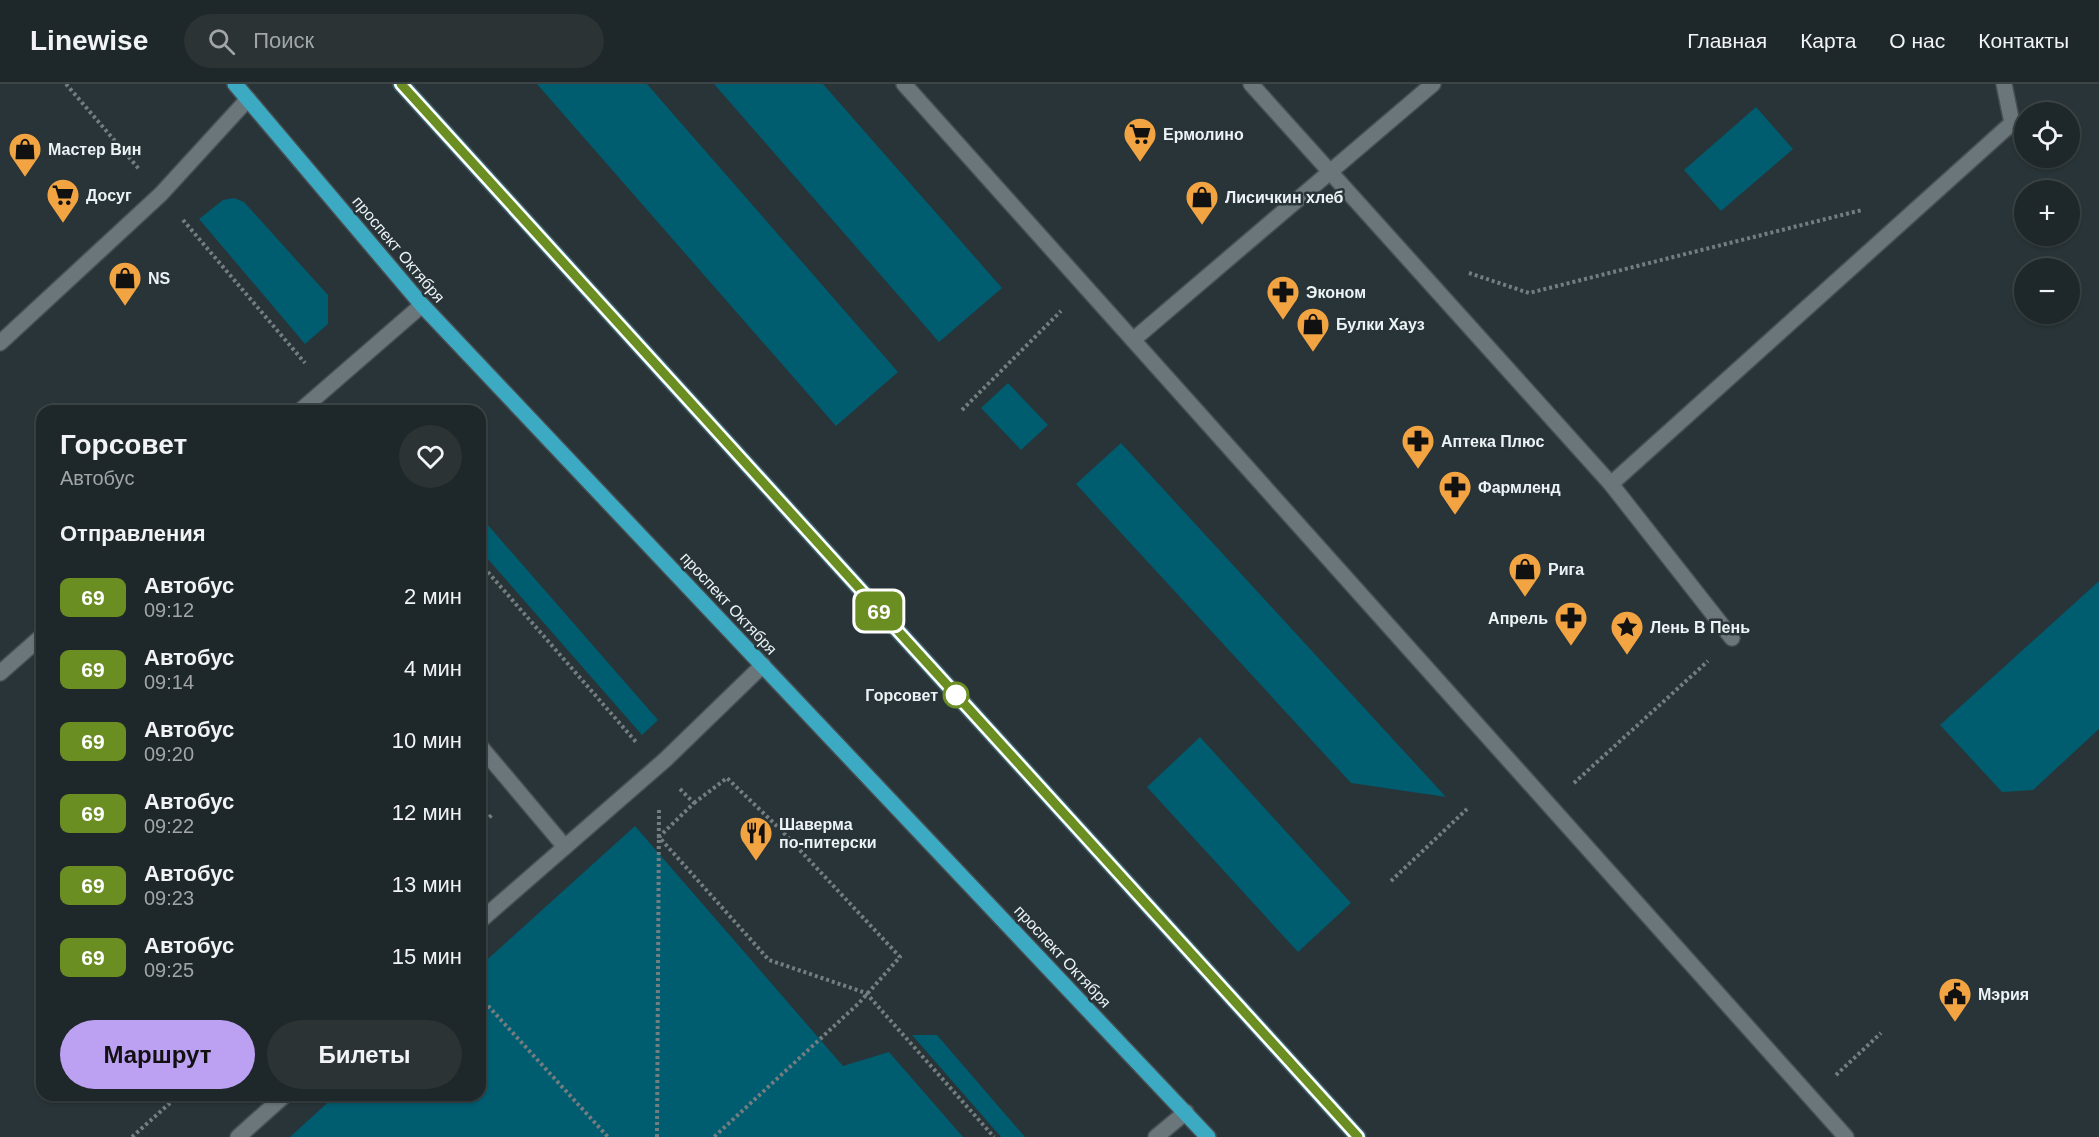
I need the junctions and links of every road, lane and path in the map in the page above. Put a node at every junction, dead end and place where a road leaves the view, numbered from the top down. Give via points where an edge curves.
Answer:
1 (66, 84) edge
2 (236, 84) edge
3 (401, 84) edge
4 (904, 84) edge
5 (1251, 84) edge
6 (1433, 84) edge
7 (2004, 84) edge
8 (248, 99) junction
9 (1330, 171) junction
10 (160, 194) junction
11 (1866, 209) dead end
12 (1465, 271) dead end
13 (1085, 287) junction
14 (422, 305) junction
15 (1133, 340) junction
16 (0, 343) edge
17 (327, 388) junction
18 (307, 405) edge
19 (962, 410) dead end
20 (1611, 484) junction
21 (486, 570) edge
22 (1732, 638) joint
23 (36, 641) edge
24 (763, 665) junction
25 (0, 673) edge
26 (486, 753) edge
27 (658, 767) junction
28 (1573, 783) dead end
29 (694, 803) junction
30 (1467, 809) dead end
31 (659, 837) junction
32 (565, 847) junction
33 (1391, 881) dead end
34 (486, 916) edge
35 (866, 993) junction
36 (486, 1004) edge
37 (1881, 1033) dead end
38 (1811, 1098) junction
39 (171, 1101) edge
40 (278, 1101) edge
41 (1186, 1112) junction
42 (132, 1137) edge
43 (238, 1137) edge
44 (608, 1137) edge
45 (657, 1137) edge
46 (714, 1137) edge
47 (994, 1137) edge
48 (1156, 1137) edge
49 (1208, 1137) edge
50 (1358, 1137) edge
51 (1846, 1137) edge

1 - 10 path
2 - 8 main road, проспект Октября
3 - 50 main road
4 - 13 lane
5 - 9 lane
6 - 9 lane
7 - 20 lane via 2012,123
8 - 10 lane
8 - 14 main road, проспект Октября
9 - 15 lane
9 - 20 lane
10 - 16 lane
10 - 17 path
11 - 12 path via 1529,293
13 - 15 lane
13 - 19 path
14 - 17 lane
14 - 24 main road, проспект Октября
15 - 38 lane
17 - 18 lane
20 - 22 lane
21 - 27 path
22 - 28 path
23 - 25 lane
24 - 27 lane
24 - 41 main road, проспект Октября
26 - 32 lane
27 - 29 path
27 - 31 path
27 - 32 lane
29 - 31 path
29 - 35 path via 727,778 900,957
30 - 33 path
31 - 35 path via 769,960
31 - 45 path
32 - 34 lane
35 - 46 path
35 - 47 path
36 - 44 path
37 - 38 path
38 - 51 lane
39 - 42 path
40 - 43 lane
41 - 48 lane
41 - 49 main road, проспект Октября

